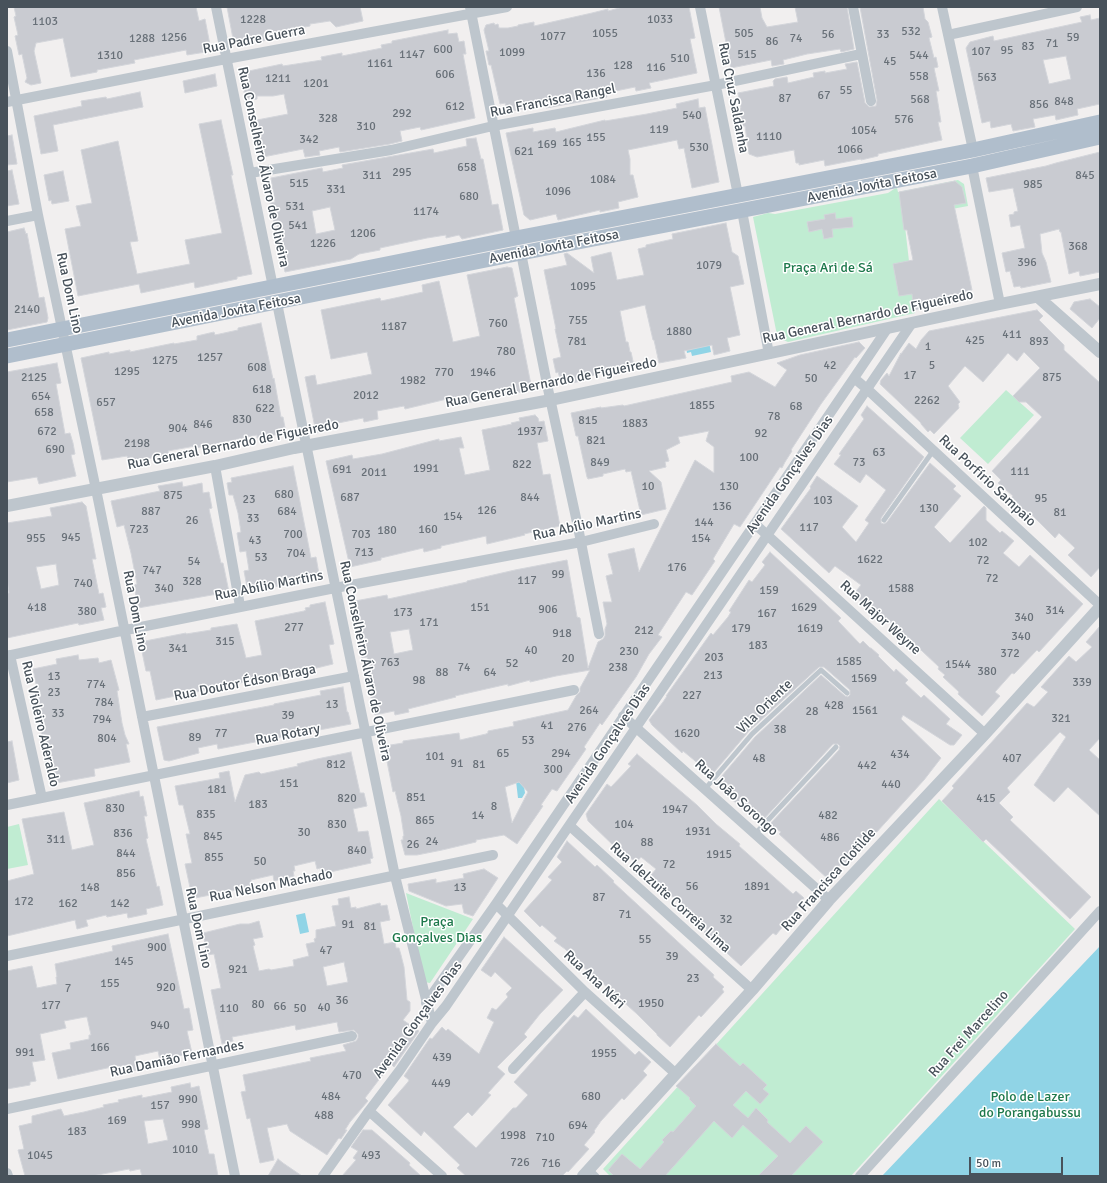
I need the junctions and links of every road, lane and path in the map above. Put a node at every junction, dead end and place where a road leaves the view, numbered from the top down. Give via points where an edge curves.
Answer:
1 (216, 7) edge
2 (507, 7) edge
3 (700, 7) edge
4 (853, 7) edge
5 (942, 7) edge
6 (1077, 7) edge
7 (471, 11) edge
8 (948, 35) junction
9 (7, 51) edge
10 (861, 54) junction
11 (226, 59) junction
12 (716, 84) junction
13 (12, 101) edge
14 (871, 101) dead end
15 (1100, 122) edge
16 (493, 126) junction
17 (1100, 138) edge
18 (973, 150) junction
19 (972, 166) junction
20 (250, 173) junction
21 (738, 195) junction
22 (742, 211) junction
23 (38, 214) junction
24 (7, 221) edge
25 (516, 238) junction
26 (521, 253) junction
27 (1100, 284) edge
28 (273, 286) junction
29 (1038, 297) junction
30 (276, 303) junction
31 (1000, 304) junction
32 (912, 323) junction
33 (887, 328) junction
34 (63, 329) junction
35 (7, 340) edge
36 (66, 344) junction
37 (1100, 352) edge
38 (769, 354) junction
39 (7, 356) edge
40 (854, 378) junction
41 (867, 389) junction
42 (551, 400) junction
43 (305, 445) junction
44 (933, 451) junction
45 (215, 466) junction
46 (96, 488) junction
47 (7, 506) edge
48 (884, 520) dead end
49 (654, 524) dead end
50 (755, 524) junction
51 (767, 534) junction
52 (581, 542) junction
53 (335, 588) junction
54 (240, 606) junction
55 (1100, 606) edge
56 (124, 630) junction
57 (598, 634) dead end
58 (9, 655) edge
59 (354, 676) junction
60 (574, 690) dead end
61 (847, 693) dead end
62 (142, 716) junction
63 (623, 716) junction
64 (636, 728) junction
65 (366, 733) junction
66 (985, 734) junction
67 (836, 747) dead end
68 (153, 776) junction
69 (704, 789) junction
70 (42, 798) junction
71 (7, 805) edge
72 (570, 826) junction
73 (755, 834) junction
74 (493, 855) dead end
75 (395, 876) junction
76 (830, 900) junction
77 (496, 904) junction
78 (1100, 911) edge
79 (508, 916) junction
80 (182, 918) junction
81 (7, 956) edge
82 (752, 990) junction
83 (585, 992) junction
84 (426, 1003) junction
85 (432, 1023) junction
86 (352, 1036) dead end
87 (212, 1065) junction
88 (513, 1069) dead end
89 (676, 1074) junction
90 (7, 1109) edge
91 (369, 1110) junction
92 (590, 1174) edge
93 (235, 1176) edge
94 (323, 1176) edge
95 (442, 1176) edge
96 (860, 1176) edge

1 - 11 street, Rua Conselheiro Álvaro de Oliveira
2 - 7 street, Rua Padre Guerra
3 - 12 street, Rua Cruz Saldanha
4 - 10 street
5 - 8 street
6 - 8 street
7 - 11 street, Rua Padre Guerra
7 - 16 street
8 - 18 street
9 - 13 street, Rua Dom Lino
10 - 12 street, Rua Francisca Rangel
10 - 14 street
11 - 13 street, Rua Padre Guerra
11 - 20 street, Rua Conselheiro Álvaro de Oliveira
12 - 16 street, Rua Francisca Rangel
12 - 21 street, Rua Cruz Saldanha
13 - 23 street, Rua Dom Lino
15 - 18 main road, Avenida Jovita Feitosa
16 - 20 street, Rua Francisca Rangel via 391,150
16 - 25 street
17 - 19 main road, Avenida Jovita Feitosa
18 - 21 main road, Avenida Jovita Feitosa
19 - 22 main road, Avenida Jovita Feitosa
19 - 31 street
20 - 28 street, Rua Conselheiro Álvaro de Oliveira
21 - 25 main road, Avenida Jovita Feitosa
22 - 26 main road, Avenida Jovita Feitosa
22 - 38 street
23 - 24 street
23 - 34 street, Rua Dom Lino
25 - 28 main road, Avenida Jovita Feitosa
26 - 30 main road, Avenida Jovita Feitosa
26 - 42 street
27 - 29 street, Rua General Bernardo de Figueiredo
28 - 34 main road, Avenida Jovita Feitosa
29 - 31 street, Rua General Bernardo de Figueiredo
29 - 37 street
30 - 36 main road, Avenida Jovita Feitosa
30 - 43 street, Rua Conselheiro Álvaro de Oliveira
31 - 32 street, Rua General Bernardo de Figueiredo
32 - 33 street, Rua General Bernardo de Figueiredo
32 - 41 street, Avenida Gonçalves Dias
33 - 38 street, Rua General Bernardo de Figueiredo
33 - 40 street, Avenida Gonçalves Dias
34 - 35 main road, Avenida Jovita Feitosa
34 - 36 street, Rua Dom Lino
36 - 39 main road, Avenida Jovita Feitosa
36 - 46 street, Rua Dom Lino
38 - 42 street, Rua General Bernardo de Figueiredo
40 - 41 street, Rua Porfírio Sampaio
40 - 50 street, Avenida Gonçalves Dias
41 - 44 street, Rua Porfírio Sampaio
41 - 51 street, Avenida Gonçalves Dias
42 - 43 street, Rua General Bernardo de Figueiredo
42 - 52 street
43 - 45 street, Rua General Bernardo de Figueiredo
43 - 53 street, Rua Conselheiro Álvaro de Oliveira
44 - 48 lane
44 - 55 street, Rua Porfírio Sampaio
45 - 46 street, Rua General Bernardo de Figueiredo
45 - 54 street
46 - 47 street, Rua General Bernardo de Figueiredo
46 - 56 street, Rua Dom Lino
49 - 52 street, Rua Abílio Martins
50 - 51 street, Rua Major Weyne
50 - 63 street, Avenida Gonçalves Dias
51 - 64 street, Avenida Gonçalves Dias
51 - 66 street, Rua Major Weyne
52 - 53 street, Rua Abílio Martins
52 - 57 street
53 - 54 street, Rua Abílio Martins
53 - 59 street, Rua Conselheiro Álvaro de Oliveira
54 - 56 street, Rua Abílio Martins
55 - 66 street, Rua Francisca Clotilde
56 - 58 street, Rua Abílio Martins
56 - 62 street, Rua Dom Lino
58 - 70 street, Rua Violeiro Aderaldo
59 - 62 street, Rua Doutor Édson Braga
59 - 65 street, Rua Conselheiro Álvaro de Oliveira
60 - 65 street, Rua Rotary
61 - 69 lane, Vila Oriente via 821,670 752,734
62 - 68 street, Rua Dom Lino
63 - 64 street, Rua João Sorongo
63 - 77 street, Avenida Gonçalves Dias
64 - 69 street, Rua João Sorongo
64 - 72 street, Avenida Gonçalves Dias
65 - 68 street, Rua Rotary
65 - 75 street, Rua Conselheiro Álvaro de Oliveira
66 - 76 street, Rua Francisca Clotilde
67 - 73 lane
68 - 70 street, Rua Rotary
68 - 80 street, Rua Dom Lino
69 - 73 street, Rua João Sorongo
70 - 71 street, Rua Rotary
72 - 79 street, Avenida Gonçalves Dias
72 - 82 street, Rua Idelzuite Correia Lima
73 - 76 street, Rua João Sorongo
74 - 75 street, Rua Nelson Machado
75 - 80 street, Rua Nelson Machado
75 - 84 street, Rua Conselheiro Álvaro de Oliveira
76 - 82 street, Rua Francisca Clotilde
77 - 79 street, Rua Ana Néri
77 - 84 street, Avenida Gonçalves Dias
78 - 96 street, Rua Frei Marcelino
79 - 83 street, Rua Ana Néri
79 - 85 street, Avenida Gonçalves Dias
80 - 81 street, Rua Nelson Machado
80 - 87 street, Rua Dom Lino
82 - 89 street, Rua Francisca Clotilde
83 - 88 street
83 - 89 street, Rua Ana Néri
84 - 85 street, Rua Conselheiro Álvaro de Oliveira
85 - 91 street, Avenida Gonçalves Dias
86 - 87 street, Rua Damião Fernandes
87 - 90 street, Rua Damião Fernandes
87 - 93 street, Rua Dom Lino
89 - 92 street, Rua Francisca Clotilde
91 - 94 street, Avenida Gonçalves Dias
91 - 95 street

